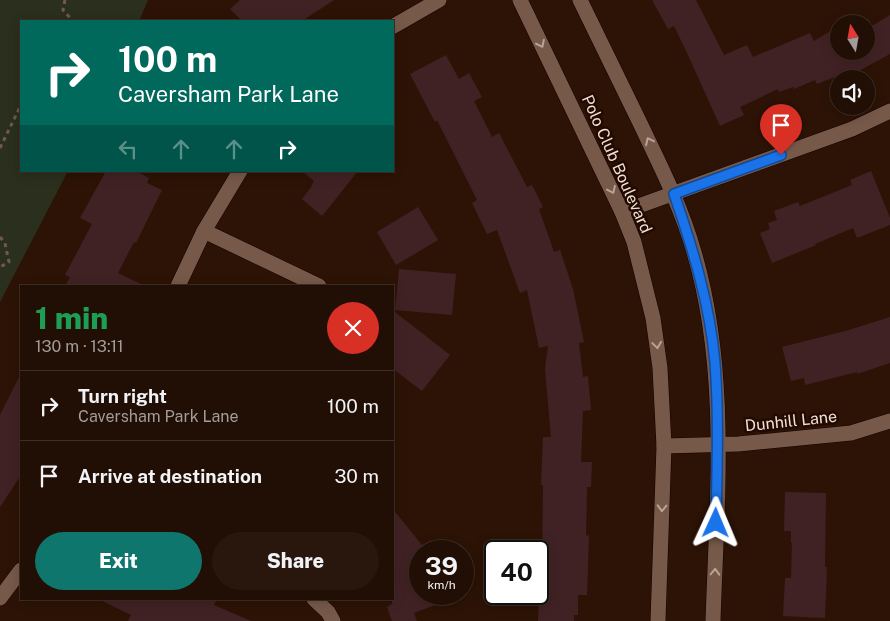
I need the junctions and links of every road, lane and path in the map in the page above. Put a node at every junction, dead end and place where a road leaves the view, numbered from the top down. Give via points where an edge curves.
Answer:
1 (66, 0) edge
2 (439, 0) edge
3 (520, 0) edge
4 (580, 0) edge
5 (72, 20) edge
6 (394, 26) edge
7 (20, 107) edge
8 (890, 111) edge
9 (0, 148) edge
10 (239, 172) edge
11 (674, 194) junction
12 (622, 212) junction
13 (204, 231) junction
14 (0, 237) edge
15 (0, 267) edge
16 (178, 285) edge
17 (317, 285) edge
18 (890, 421) edge
19 (718, 445) junction
20 (664, 446) junction
21 (20, 571) edge
22 (0, 598) edge
23 (315, 600) edge
24 (333, 621) edge
25 (658, 621) edge
26 (713, 621) edge

1 - 5 path via 63,10
2 - 6 street
3 -> 12 street, Polo Club Boulevard
11 -> 4 street
7 - 9 path
8 - 11 street via 852,129
10 - 13 street
11 - 12 street
11 - 19 street via 694,252 707,307 715,362
12 -> 20 street, Polo Club Boulevard via 634,242 653,318 660,368
13 - 16 street
13 - 17 street
14 - 15 path via 5,242 9,262
18 - 19 street, Dunhill Lane via 851,432
19 - 20 street, Dunhill Lane
26 -> 19 street
20 -> 25 street, Polo Club Boulevard
21 - 22 street
23 - 24 street

